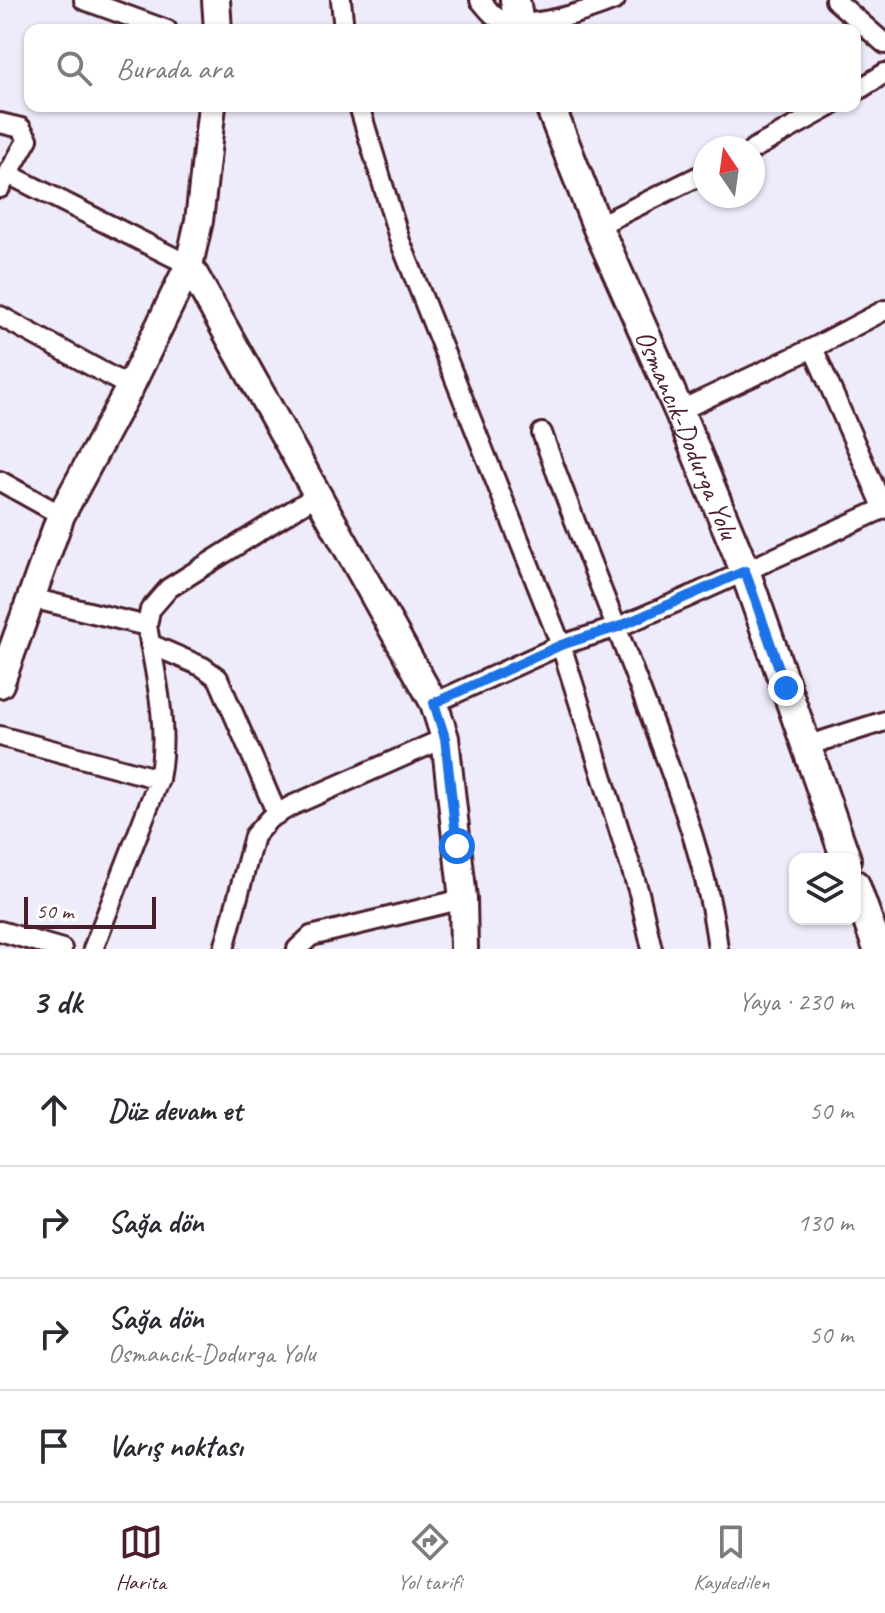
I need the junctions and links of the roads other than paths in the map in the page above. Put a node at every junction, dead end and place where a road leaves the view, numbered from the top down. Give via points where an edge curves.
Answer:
1 (84, 0) edge
2 (216, 0) edge
3 (341, 0) edge
4 (480, 0) edge
5 (615, 0) edge
6 (835, 0) edge
7 (517, 17) edge
8 (150, 24) edge
9 (218, 24) edge
10 (343, 24) edge
11 (885, 44) edge
12 (885, 73) edge
13 (861, 88) edge
14 (211, 112) edge
15 (361, 112) edge
16 (552, 112) edge
17 (820, 112) edge
18 (0, 123) edge
19 (765, 142) edge
20 (693, 179) edge
21 (4, 181) edge
22 (597, 226) junction
23 (189, 265) junction
24 (885, 310) edge
25 (0, 316) edge
26 (813, 348) junction
27 (130, 387) junction
28 (679, 411) junction
29 (542, 433) dead end
30 (0, 481) edge
31 (317, 495) junction
32 (885, 509) edge
33 (61, 515) junction
34 (745, 571) junction
35 (31, 598) junction
36 (618, 627) junction
37 (149, 635) junction
38 (561, 645) junction
39 (0, 684) edge
40 (434, 703) junction
41 (885, 721) edge
42 (0, 736) edge
43 (445, 738) junction
44 (806, 746) junction
45 (159, 779) junction
46 (277, 814) junction
47 (844, 853) edge
48 (463, 899) junction
49 (861, 902) edge
50 (0, 931) edge
51 (306, 945) edge
52 (62, 949) edge
53 (93, 949) edge
54 (224, 949) edge
55 (464, 949) edge
56 (652, 949) edge
57 (718, 949) edge
58 (878, 949) edge

1 - 8 street
2 - 9 street
3 - 10 street
4 - 7 street via 498,18
5 - 7 street via 548,22
6 - 11 street
12 - 13 street
14 - 23 street
15 - 38 street via 405,254
16 - 22 main road, Osmancık-Dodurga Yolu
17 - 19 street
18 - 21 street via 21,128 28,139
20 - 22 street
21 - 23 street
22 - 28 main road, Osmancık-Dodurga Yolu
23 - 27 street
23 - 31 street
24 - 26 street
25 - 27 street
26 - 28 street
26 - 32 street
27 - 33 street
28 - 34 main road, Osmancık-Dodurga Yolu
29 - 36 street
30 - 33 street
31 - 37 street via 169,588 150,610
31 - 40 street
32 - 34 street
33 - 35 street
34 - 36 street
34 - 44 main road, Osmancık-Dodurga Yolu
35 - 37 street
35 - 39 street
36 - 38 street
36 - 57 street via 683,804
37 - 45 street via 164,730
37 - 46 street via 218,678
38 - 40 street
38 - 56 street
40 - 43 street
41 - 44 street
42 - 45 street
43 - 46 street
43 - 48 street
44 - 47 main road, Osmancık-Dodurga Yolu
45 - 53 street
46 - 54 street via 254,836
48 - 51 street
48 - 55 street
49 - 58 main road
50 - 52 street

